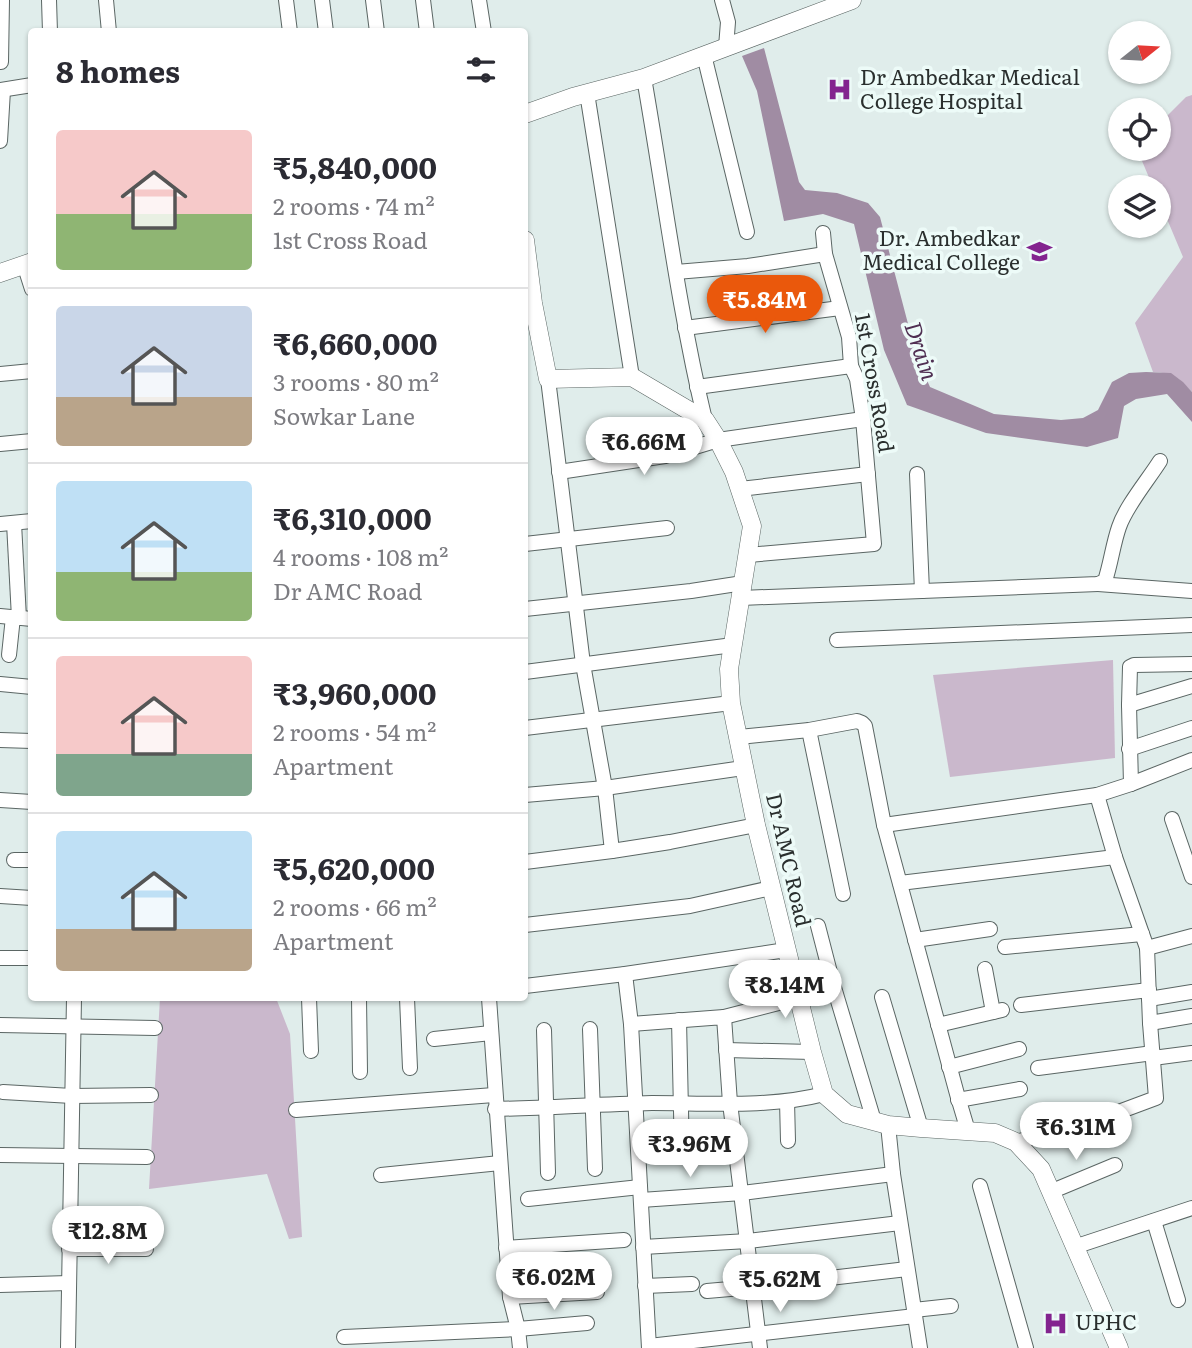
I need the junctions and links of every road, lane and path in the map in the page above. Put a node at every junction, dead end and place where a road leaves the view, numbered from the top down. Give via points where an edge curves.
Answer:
1 (2, 0) edge
2 (49, 0) edge
3 (106, 0) edge
4 (286, 0) edge
5 (321, 0) edge
6 (373, 0) edge
7 (423, 0) edge
8 (479, 0) edge
9 (722, 0) edge
10 (852, 0) edge
11 (50, 28) edge
12 (109, 28) edge
13 (290, 28) edge
14 (325, 28) edge
15 (376, 28) edge
16 (426, 28) edge
17 (483, 28) edge
18 (726, 47) junction
19 (704, 55) junction
20 (1, 62) edge
21 (644, 78) junction
22 (28, 86) edge
23 (1, 90) edge
24 (587, 93) junction
25 (528, 113) edge
26 (0, 141) edge
27 (747, 232) dead end
28 (823, 233) dead end
29 (825, 254) junction
30 (28, 263) edge
31 (676, 272) junction
32 (0, 274) edge
33 (529, 304) edge
34 (840, 308) junction
35 (685, 328) junction
36 (851, 366) junction
37 (28, 371) edge
38 (0, 374) edge
39 (632, 377) junction
40 (548, 379) junction
41 (697, 387) junction
42 (863, 419) junction
43 (705, 420) junction
44 (719, 440) junction
45 (28, 441) edge
46 (0, 444) edge
47 (1160, 461) dead end
48 (559, 472) junction
49 (868, 474) junction
50 (917, 474) dead end
51 (740, 489) junction
52 (28, 521) edge
53 (7, 523) edge
54 (667, 528) dead end
55 (568, 539) junction
56 (528, 544) edge
57 (748, 555) junction
58 (1098, 584) junction
59 (742, 590) junction
60 (922, 591) junction
61 (1192, 591) edge
62 (575, 603) junction
63 (528, 609) edge
64 (16, 618) edge
65 (1192, 625) edge
66 (837, 640) dead end
67 (733, 645) junction
68 (9, 655) dead end
69 (583, 664) junction
70 (1192, 664) edge
71 (528, 671) edge
72 (0, 684) edge
73 (1192, 686) edge
74 (28, 687) edge
75 (731, 703) junction
76 (1129, 705) junction
77 (593, 721) junction
78 (528, 728) edge
79 (1192, 728) edge
80 (809, 730) junction
81 (739, 737) junction
82 (0, 740) edge
83 (28, 741) edge
84 (1129, 749) junction
85 (1192, 760) edge
86 (743, 768) junction
87 (1131, 784) junction
88 (605, 788) junction
89 (528, 795) edge
90 (1097, 795) junction
91 (0, 800) edge
92 (28, 802) edge
93 (1172, 819) dead end
94 (756, 825) junction
95 (884, 825) junction
96 (612, 851) junction
97 (1115, 857) junction
98 (14, 860) dead end
99 (28, 860) edge
100 (528, 862) edge
101 (1192, 877) edge
102 (900, 883) junction
103 (771, 888) junction
104 (843, 894) dead end
105 (0, 896) edge
106 (28, 898) edge
107 (528, 925) edge
108 (818, 926) dead end
109 (990, 929) dead end
110 (1192, 936) edge
111 (915, 940) junction
112 (1144, 942) junction
113 (1005, 947) dead end
114 (786, 950) junction
115 (0, 958) edge
116 (28, 958) edge
117 (985, 969) dead end
118 (625, 974) junction
119 (833, 984) junction
120 (528, 986) edge
121 (1192, 992) edge
122 (1149, 995) junction
123 (882, 997) dead end
124 (798, 999) junction
125 (74, 1001) edge
126 (309, 1001) edge
127 (359, 1001) edge
128 (407, 1001) edge
129 (488, 1001) edge
130 (1021, 1005) dead end
131 (1192, 1016) edge
132 (724, 1017) junction
133 (679, 1020) junction
134 (1150, 1023) junction
135 (631, 1024) junction
136 (0, 1025) edge
137 (938, 1025) junction
138 (73, 1027) junction
139 (155, 1028) dead end
140 (590, 1029) dead end
141 (544, 1030) dead end
142 (491, 1033) junction
143 (434, 1039) dead end
144 (1019, 1049) dead end
145 (726, 1050) junction
146 (311, 1051) dead end
147 (811, 1052) junction
148 (1192, 1053) edge
149 (1153, 1055) junction
150 (949, 1067) junction
151 (410, 1068) dead end
152 (1038, 1068) dead end
153 (360, 1072) dead end
154 (1020, 1089) dead end
155 (3, 1092) dead end
156 (824, 1094) junction
157 (151, 1095) dead end
158 (72, 1096) junction
159 (958, 1100) junction
160 (787, 1101) junction
161 (495, 1102) junction
162 (635, 1103) junction
163 (681, 1103) junction
164 (730, 1103) junction
165 (593, 1105) junction
166 (546, 1108) junction
167 (296, 1110) dead end
168 (881, 1123) junction
169 (921, 1128) junction
170 (968, 1131) junction
171 (788, 1141) dead end
172 (1016, 1142) junction
173 (0, 1155) edge
174 (71, 1156) junction
175 (682, 1156) dead end
176 (147, 1157) dead end
177 (500, 1163) junction
178 (1115, 1165) dead end
179 (595, 1169) dead end
180 (548, 1174) dead end
181 (893, 1174) junction
182 (381, 1175) dead end
183 (980, 1186) dead end
184 (1050, 1192) junction
185 (741, 1193) junction
186 (640, 1194) junction
187 (527, 1199) dead end
188 (1192, 1208) edge
189 (1154, 1220) junction
190 (900, 1223) junction
191 (624, 1240) dead end
192 (747, 1241) junction
193 (643, 1247) junction
194 (1074, 1247) junction
195 (506, 1248) junction
196 (69, 1249) junction
197 (146, 1249) dead end
198 (907, 1269) junction
199 (69, 1283) junction
200 (692, 1284) dead end
201 (0, 1285) edge
202 (645, 1286) junction
203 (753, 1287) junction
204 (708, 1291) dead end
205 (597, 1292) dead end
206 (510, 1297) junction
207 (1178, 1300) dead end
208 (951, 1306) dead end
209 (914, 1313) junction
210 (587, 1323) dead end
211 (518, 1329) junction
212 (344, 1337) dead end
213 (759, 1341) edge
214 (649, 1347) edge
215 (68, 1348) edge
216 (520, 1348) edge
217 (920, 1348) edge
218 (1026, 1348) edge
219 (1119, 1348) edge

1 - 20 street
2 - 11 street
3 - 12 street
4 - 13 street
5 - 14 street
6 - 15 street
7 - 16 street
8 - 17 street
9 - 18 street via 728,22
10 - 18 street
18 - 19 street
19 - 21 street
19 - 27 street
21 - 24 street
21 - 31 street
22 - 23 street
23 - 26 street
24 - 25 street
24 - 39 street
28 - 29 street, 1st Cross Road
29 - 31 street via 748,267
29 - 34 street, 1st Cross Road
30 - 32 street
31 - 35 street
33 - 40 street
34 - 35 street
34 - 36 street, 1st Cross Road
35 - 41 street
36 - 41 street
36 - 42 street, 1st Cross Road
37 - 38 street
39 - 40 street
39 - 43 street
40 - 48 street
41 - 43 street
42 - 44 street
42 - 49 street, 1st Cross Road
43 - 44 street, Dr AMC Road
44 - 48 street via 665,456
44 - 51 street, Dr AMC Road
45 - 46 street
47 - 58 street via 1124,515 1105,580
48 - 55 street
49 - 51 street
49 - 57 street, 1st Cross Road via 874,544
50 - 60 street
51 - 57 street, Dr AMC Road via 752,526
52 - 53 street
53 - 64 street
54 - 55 street
55 - 56 street
55 - 62 street
57 - 59 street, Dr AMC Road
58 - 60 street
58 - 61 street
59 - 60 street
59 - 62 street
59 - 67 street, Dr AMC Road
62 - 63 street
62 - 69 street
64 - 68 street
65 - 66 street
67 - 69 street
67 - 75 street, Dr AMC Road
69 - 71 street
69 - 77 street
70 - 76 street via 1131,666
72 - 74 street
73 - 76 street
75 - 77 street
75 - 81 street, Dr AMC Road
76 - 84 street
77 - 78 street
77 - 88 street
79 - 84 street
80 - 81 street
80 - 95 street via 857,722 865,726
80 - 104 street
81 - 86 street, Dr AMC Road
82 - 83 street
84 - 87 street
85 - 87 street
86 - 88 street
86 - 94 street, Dr AMC Road
87 - 90 street
88 - 89 street
88 - 96 street
90 - 95 street
90 - 97 street
91 - 92 street
93 - 101 street
94 - 96 street
94 - 103 street, Dr AMC Road
95 - 102 street
96 - 100 street
97 - 102 street
97 - 112 street
98 - 99 street
102 - 111 street
103 - 107 street via 690,906
103 - 114 street, Dr AMC Road
105 - 106 street
108 - 119 street
109 - 111 street
110 - 112 street
111 - 137 street
112 - 113 street
112 - 122 street
114 - 118 street
114 - 124 street, Dr AMC Road
115 - 116 street
117 - 137 street via 997,1011
118 - 120 street
118 - 135 street
119 - 124 street
119 - 168 street
121 - 122 street
122 - 130 street
122 - 134 street
123 - 169 street
124 - 132 street
124 - 147 street, Dr AMC Road
125 - 138 street
126 - 146 street
127 - 153 street
128 - 151 street
129 - 142 street
131 - 134 street
132 - 133 street
132 - 145 street
133 - 135 street
133 - 163 street
134 - 149 street
135 - 162 street
136 - 138 street
137 - 150 street
138 - 139 street
138 - 158 street
140 - 165 street
141 - 166 street
142 - 143 street
142 - 161 street
144 - 150 street
145 - 147 street
145 - 164 street
147 - 156 street, Dr AMC Road
148 - 149 street
149 - 152 street
149 - 172 street via 1156,1098
150 - 159 street
154 - 159 street
155 - 158 street
156 - 160 street
156 - 168 street via 847,1114
157 - 158 street
158 - 174 street
159 - 170 street
160 - 164 street
160 - 171 street
161 - 166 street
161 - 167 street
161 - 177 street
162 - 163 street
162 - 165 street
162 - 186 street
163 - 164 street
163 - 175 street
164 - 185 street
165 - 166 street
165 - 179 street
166 - 180 street
168 - 169 street
168 - 181 street
169 - 170 street
170 - 172 street via 995,1133
172 - 184 street via 1041,1169
173 - 174 street
174 - 176 street
174 - 196 street
177 - 182 street
177 - 195 street
178 - 184 street
181 - 185 street
181 - 190 street
183 - 218 street
184 - 194 street
185 - 186 street
185 - 192 street
186 - 187 street
186 - 193 street
188 - 189 street
189 - 194 street
189 - 207 street
190 - 192 street
190 - 198 street
191 - 195 street
192 - 193 street
192 - 203 street
193 - 202 street
194 - 219 street
195 - 206 street
196 - 197 street
196 - 199 street
198 - 203 street
198 - 209 street
199 - 201 street
199 - 215 street
200 - 202 street
202 - 214 street
203 - 204 street
203 - 213 street
205 - 206 street
206 - 211 street
208 - 209 street
209 - 213 street
209 - 217 street
210 - 211 street
211 - 212 street
211 - 216 street
213 - 214 street

